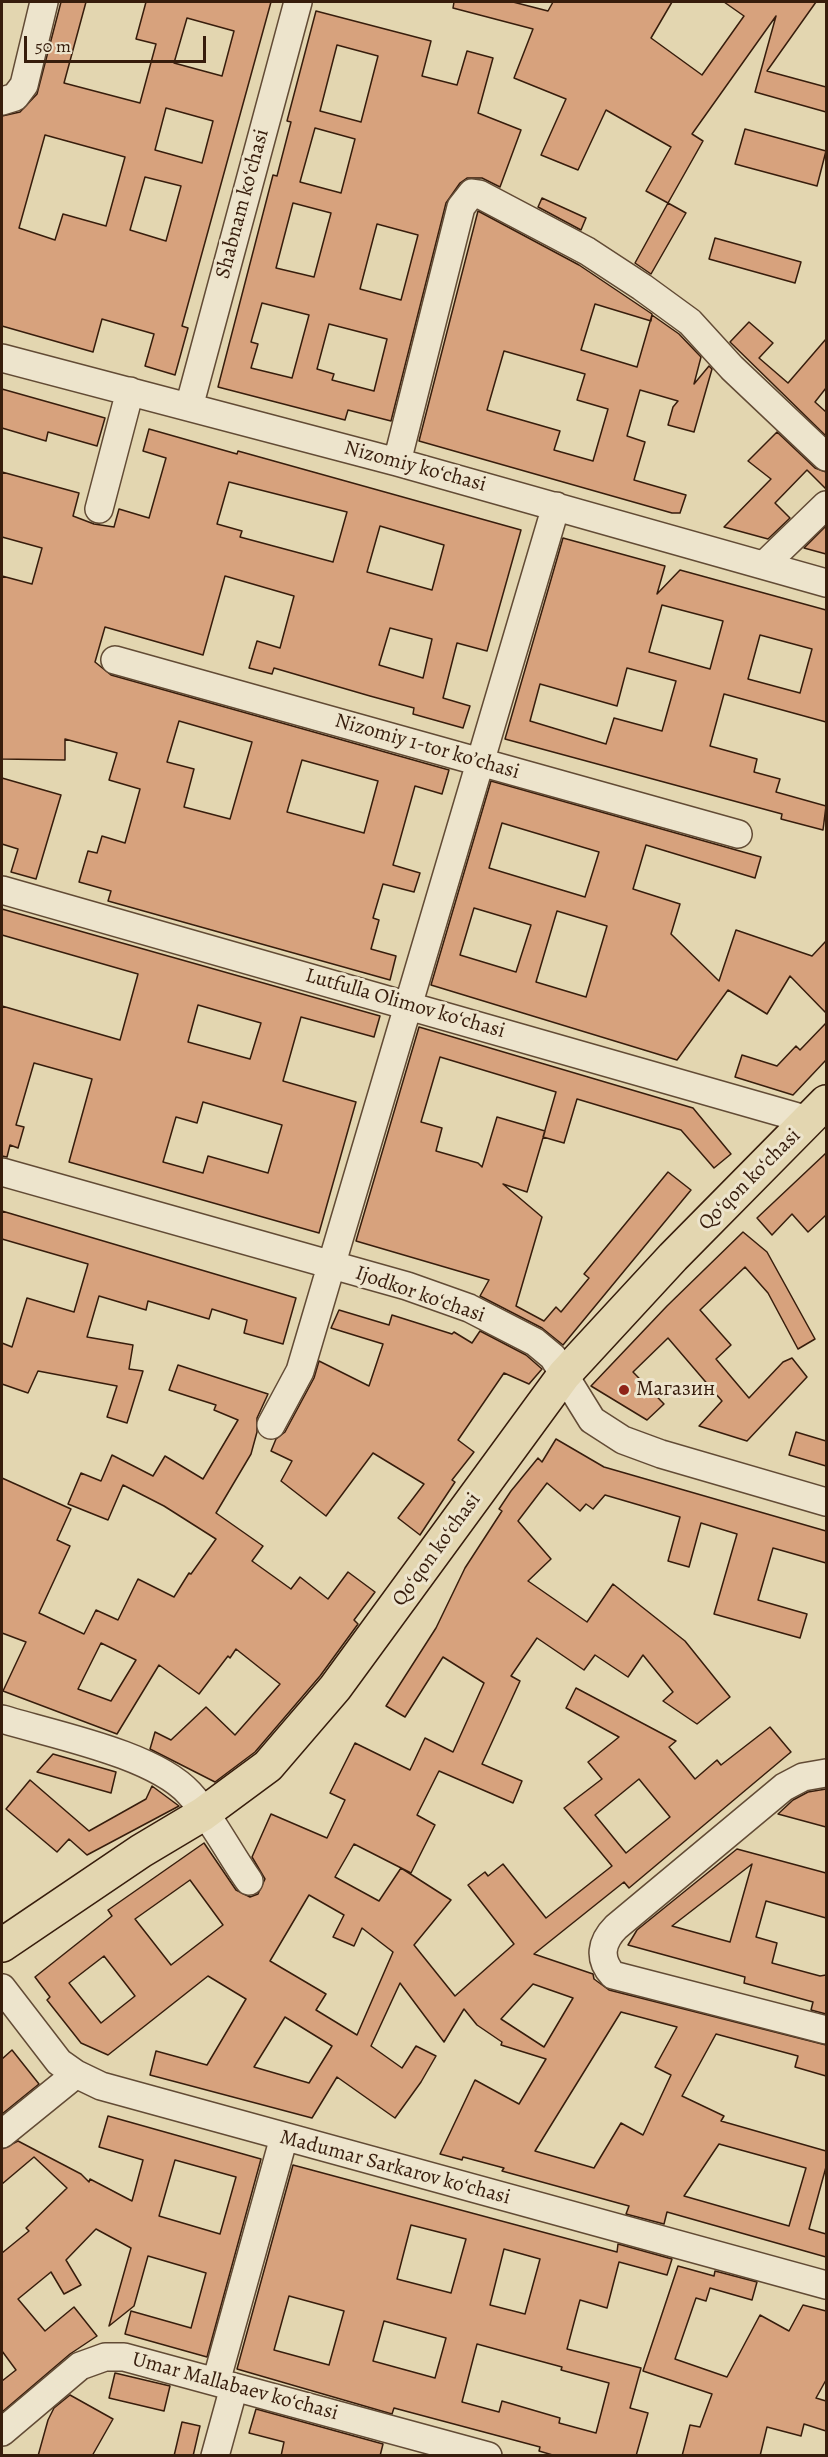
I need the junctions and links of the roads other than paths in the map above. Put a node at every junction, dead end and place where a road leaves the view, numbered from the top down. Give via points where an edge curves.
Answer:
1 (44, 2) edge
2 (298, 2) edge
3 (2, 101) edge
4 (2, 358) edge
5 (130, 391) junction
6 (189, 407) junction
7 (826, 457) edge
8 (397, 462) junction
9 (826, 505) edge
10 (556, 506) junction
11 (99, 509) dead end
12 (764, 565) junction
13 (826, 583) edge
14 (116, 660) dead end
15 (482, 762) junction
16 (738, 834) dead end
17 (2, 890) edge
18 (408, 1005) junction
19 (817, 1111) edge
20 (2, 1172) edge
21 (330, 1265) junction
22 (564, 1375) junction
23 (271, 1425) dead end
24 (826, 1502) edge
25 (2, 1719) edge
26 (826, 1773) edge
27 (203, 1814) junction
28 (249, 1881) dead end
29 (2, 1945) edge
30 (2, 1988) edge
31 (826, 2030) edge
32 (76, 2074) junction
33 (2, 2134) edge
34 (284, 2137) junction
35 (826, 2285) edge
36 (225, 2384) junction
37 (2, 2432) edge
38 (215, 2456) edge
39 (488, 2456) edge

1 - 3 street via 24,85 15,97
2 - 6 street, Shabnam koʻchasi
4 - 5 street, Nizomiy koʻchasi
5 - 6 street, Nizomiy koʻchasi
5 - 11 street
6 - 8 street, Nizomiy koʻchasi
7 - 8 street via 680,315 587,251 479,194 472,194 461,207
8 - 10 street, Nizomiy koʻchasi
9 - 12 street
10 - 12 street, Nizomiy koʻchasi
10 - 15 street
12 - 13 street, Nizomiy koʻchasi
14 - 15 street, Nizomiy 1-tor koʼchasi
15 - 16 street, Nizomiy 1-tor koʼchasi
15 - 18 street
17 - 18 street, Lutfulla Olimov koʻchasi
18 - 19 street, Lutfulla Olimov koʻchasi
18 - 21 street
19 - 22 main road, Qoʻqon koʻchasi
20 - 21 street, Ijodkor koʻchasi
21 - 22 street, Ijodkor koʻchasi via 469,1308 535,1342 553,1357
21 - 23 street via 300,1371
22 - 24 street, Ijodkor koʻchasi via 592,1420 623,1440
22 - 27 main road, Qoʻqon koʻchasi via 335,1689 268,1766
25 - 27 street via 164,1772 189,1793
26 - 31 street via 803,1777 784,1787 616,1927 603,1947 603,1960 613,1975
27 - 28 street
27 - 29 main road, Qoʻqon koʻchasi
30 - 32 street, Madumar Sarkarov koʻchasi via 58,2062
32 - 33 street
32 - 34 street, Madumar Sarkarov koʻchasi via 101,2086
34 - 35 street, Madumar Sarkarov koʻchasi
34 - 36 street
36 - 37 street, Umar Mallabaev koʻchasi via 124,2357 105,2357 80,2366
36 - 38 street
36 - 39 street, Umar Mallabaev koʻchasi

